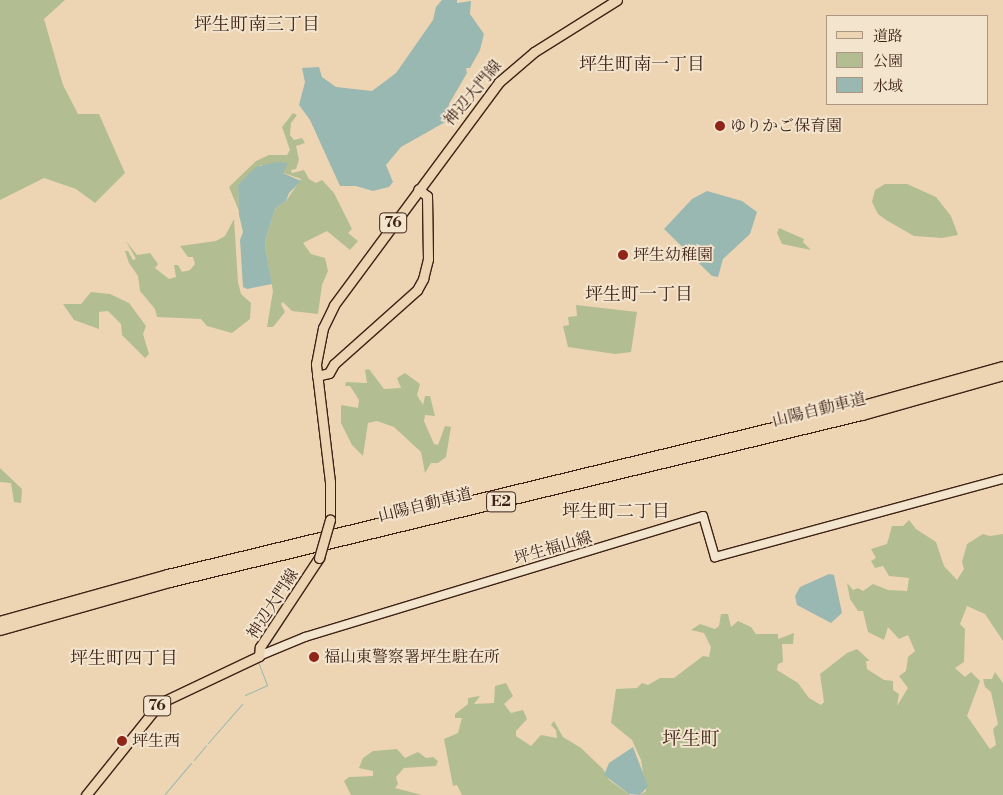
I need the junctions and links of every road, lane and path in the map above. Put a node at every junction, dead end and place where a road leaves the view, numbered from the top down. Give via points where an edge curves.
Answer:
1 (617, 0) edge
2 (418, 189) junction
3 (1003, 367) edge
4 (1003, 375) edge
5 (317, 376) junction
6 (1003, 479) edge
7 (0, 622) edge
8 (0, 630) edge
9 (259, 656) junction
10 (86, 795) edge

1 - 2 main road, 神辺大門線 / 76 via 508,72
2 - 5 main road, 神辺大門線 / 76 via 334,305 320,340
2 - 5 main road, 76 via 427,196 428,259 417,290 334,364 329,373
3 - 7 highway, 山陽自動車道 / E2 via 851,410 168,574
4 - 8 highway, 山陽自動車道 / E2 via 862,415 161,584
5 - 9 main road, 神辺大門線 / 76, bridge via 330,482 330,520 319,558 260,647
6 - 9 main road, 坪生福山線 via 715,557 703,516 305,636
9 - 10 main road, 神辺大門線 / 76 via 160,703

